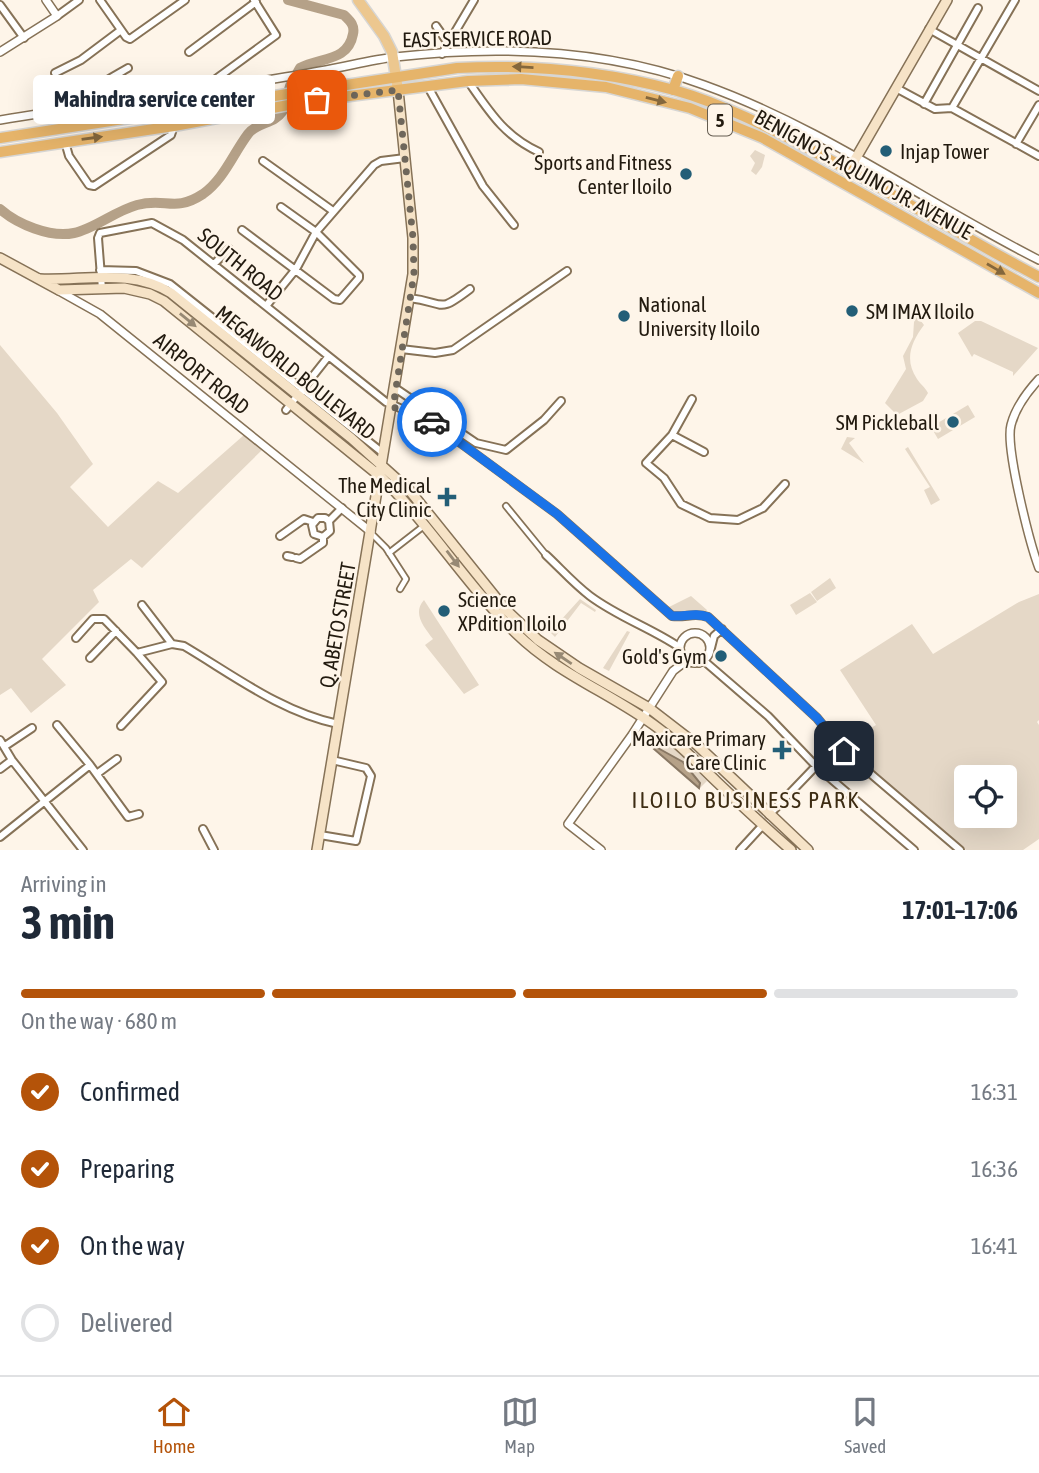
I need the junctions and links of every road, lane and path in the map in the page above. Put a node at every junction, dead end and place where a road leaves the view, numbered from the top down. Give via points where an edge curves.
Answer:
1 (46, 0) edge
2 (79, 0) edge
3 (100, 0) edge
4 (186, 0) edge
5 (358, 0) edge
6 (474, 0) edge
7 (947, 0) edge
8 (1015, 0) edge
9 (255, 1) edge
10 (0, 5) edge
11 (978, 8) dead end
12 (57, 16) junction
13 (436, 26) dead end
14 (929, 29) junction
15 (121, 30) junction
16 (24, 38) junction
17 (448, 43) junction
18 (957, 44) junction
19 (0, 52) edge
20 (189, 52) dead end
21 (442, 54) junction
22 (393, 58) junction
23 (981, 58) junction
24 (128, 68) dead end
25 (55, 73) dead end
26 (591, 73) junction
27 (678, 76) junction
28 (396, 77) junction
29 (468, 81) junction
30 (427, 85) junction
31 (589, 85) junction
32 (896, 88) junction
33 (210, 89) junction
34 (398, 90) junction
35 (673, 90) junction
36 (1039, 91) edge
37 (139, 99) junction
38 (225, 104) junction
39 (924, 104) junction
40 (1039, 105) edge
41 (78, 108) junction
42 (952, 108) junction
43 (142, 115) junction
44 (226, 117) junction
45 (0, 121) edge
46 (174, 126) junction
47 (0, 138) edge
48 (65, 142) junction
49 (1016, 145) junction
50 (0, 152) edge
51 (539, 152) dead end
52 (857, 156) junction
53 (1039, 156) edge
54 (405, 158) junction
55 (262, 161) dead end
56 (849, 170) junction
57 (281, 207) dead end
58 (333, 211) junction
59 (514, 225) dead end
60 (242, 230) dead end
61 (316, 232) junction
62 (229, 249) dead end
63 (0, 258) edge
64 (1039, 260) edge
65 (214, 264) junction
66 (296, 269) junction
67 (567, 271) dead end
68 (100, 274) junction
69 (1039, 277) edge
70 (130, 278) junction
71 (36, 279) junction
72 (102, 289) junction
73 (129, 289) junction
74 (470, 289) dead end
75 (58, 290) junction
76 (1039, 293) edge
77 (410, 298) junction
78 (266, 306) junction
79 (401, 349) junction
80 (328, 358) junction
81 (274, 376) junction
82 (1039, 379) edge
83 (268, 385) junction
84 (395, 388) junction
85 (301, 392) junction
86 (692, 399) dead end
87 (561, 401) dead end
88 (289, 407) junction
89 (393, 407) junction
90 (318, 411) junction
91 (311, 419) junction
92 (672, 435) junction
93 (704, 452) dead end
94 (361, 453) junction
95 (385, 455) junction
96 (383, 466) junction
97 (381, 477) junction
98 (785, 484) dead end
99 (406, 495) junction
100 (506, 506) dead end
101 (341, 508) junction
102 (313, 522) junction
103 (330, 522) junction
104 (426, 525) junction
105 (370, 532) junction
106 (280, 536) dead end
107 (323, 537) junction
108 (389, 553) junction
109 (546, 555) joint
110 (292, 557) dead end
111 (1039, 568) edge
112 (400, 589) dead end
113 (142, 605) dead end
114 (722, 629) junction
115 (116, 631) junction
116 (76, 638) dead end
117 (172, 644) junction
118 (680, 648) junction
119 (710, 648) junction
120 (137, 653) junction
121 (90, 658) dead end
122 (686, 661) junction
123 (699, 663) junction
124 (623, 700) junction
125 (649, 709) junction
126 (643, 717) junction
127 (57, 724) dead end
128 (338, 724) junction
129 (663, 725) junction
130 (121, 726) dead end
131 (32, 728) dead end
132 (2, 743) edge
133 (844, 751) junction
134 (117, 759) dead end
135 (12, 760) junction
136 (332, 761) junction
137 (90, 765) junction
138 (816, 766) junction
139 (0, 769) edge
140 (98, 773) junction
141 (44, 802) junction
142 (139, 814) dead end
143 (769, 815) junction
144 (763, 825) junction
145 (203, 829) dead end
146 (320, 835) junction
147 (0, 837) edge
148 (83, 850) edge
149 (214, 850) edge
150 (317, 850) edge
151 (601, 850) edge
152 (740, 850) edge
153 (792, 850) edge
154 (808, 850) edge
155 (915, 850) edge
156 (960, 850) edge

1 - 12 street
2 - 12 street
3 - 15 street
4 - 15 street via 135,37 126,37
5 - 22 main road via 384,36
6 - 17 street
7 - 14 main road
8 - 23 street
9 - 20 street
9 - 33 street via 276,35 209,85
10 - 16 street
11 - 18 street
12 - 16 street
13 - 17 street
14 - 18 street
14 - 32 main road
15 - 25 street
16 - 19 street
17 - 21 street
18 - 23 street
18 - 39 street
21 - 22 street, EAST SERVICE ROAD
21 - 27 street, EAST SERVICE ROAD via 542,52
22 - 28 main road
22 - 33 street, EAST SERVICE ROAD
23 - 36 street
23 - 42 street
24 - 41 street via 102,84
26 -> 28 highway, BENIGNO S. AQUINO JR. AVENUE / 5 via 486,66
26 - 31 highway
26 - 35 highway, BENIGNO S. AQUINO JR. AVENUE / 5
27 - 35 highway
27 - 52 street, EAST SERVICE ROAD via 759,107
28 - 34 main road
28 - 38 highway, BENIGNO S. AQUINO JR. AVENUE
29 - 30 highway, BENIGNO S. AQUINO JR. AVENUE / 5
29 - 31 highway, BENIGNO S. AQUINO JR. AVENUE / 5 via 521,79
29 - 51 street via 505,131
30 - 34 highway, BENIGNO S. AQUINO JR. AVENUE / 5
30 - 59 street via 483,186
31 -> 76 highway, BENIGNO S. AQUINO JR. AVENUE / 5 via 690,108 763,138
32 - 39 street
32 - 52 main road
33 - 37 street, EAST SERVICE ROAD
34 - 44 highway, BENIGNO S. AQUINO JR. AVENUE
34 - 54 main road, Q. ABETO STREET
35 - 56 highway, BENIGNO S. AQUINO JR. AVENUE / 5 via 764,125
37 - 41 street, EAST SERVICE ROAD
37 - 43 highway
38 - 43 highway, BENIGNO S. AQUINO JR. AVENUE
38 - 44 highway
39 - 42 street
40 - 49 street
41 - 45 street, EAST SERVICE ROAD
42 - 49 street
43 - 47 highway, BENIGNO S. AQUINO JR. AVENUE
44 - 46 highway, BENIGNO S. AQUINO JR. AVENUE
48 -> 46 highway, BENIGNO S. AQUINO JR. AVENUE
46 - 48 street via 171,135 94,186 69,156
48 - 50 highway, BENIGNO S. AQUINO JR. AVENUE
49 - 53 street
52 - 56 main road
52 - 64 street, EAST SERVICE ROAD
54 - 58 street via 377,163
54 - 77 main road, Q. ABETO STREET via 413,238
55 - 58 street
56 - 69 highway, BENIGNO S. AQUINO JR. AVENUE / 5
57 - 61 street
58 - 61 street
60 - 66 street
61 - 66 street
61 - 66 street via 359,278 337,300
62 - 65 street
63 - 71 main road, AIRPORT ROAD
65 - 68 street, SOUTH ROAD via 183,240 147,223 99,234
65 - 78 street, SOUTH ROAD
66 - 78 street
67 - 79 street via 453,350
68 - 70 main road, MEGAWORLD BOULEVARD
68 - 71 main road, MEGAWORLD BOULEVARD
68 - 72 street, SOUTH ROAD
68 - 85 street via 136,271 170,285
70 - 73 main road via 124,283
70 - 81 main road, MEGAWORLD BOULEVARD via 171,293
71 - 75 main road, AIRPORT ROAD
72 - 73 main road, MEGAWORLD BOULEVARD
72 - 75 main road, MEGAWORLD BOULEVARD
73 -> 83 main road, MEGAWORLD BOULEVARD via 164,301
74 - 77 street via 443,306
75 - 101 street, AIRPORT ROAD via 100,314
77 - 79 main road, Q. ABETO STREET
78 - 80 street, SOUTH ROAD
79 - 84 main road, Q. ABETO STREET
80 - 85 street
80 - 89 street, SOUTH ROAD
81 - 83 main road via 276,384
81 - 85 main road, MEGAWORLD BOULEVARD
82 - 111 street via 1011,424 1009,441
83 - 88 main road, MEGAWORLD BOULEVARD
84 - 87 street via 476,443 506,450
84 - 89 main road, Q. ABETO STREET
85 - 88 street
85 - 90 main road, MEGAWORLD BOULEVARD
85 - 95 street
86 - 92 street
88 - 91 main road, MEGAWORLD BOULEVARD
89 - 95 main road, Q. ABETO STREET
89 - 114 street, SOUTH ROAD via 432,422 557,514 672,616 698,614
90 - 91 main road via 309,411
90 - 94 main road, MEGAWORLD BOULEVARD
91 - 94 main road, MEGAWORLD BOULEVARD
92 - 93 street
92 - 98 street via 646,463 692,511 738,520 763,508
94 - 96 main road, MEGAWORLD BOULEVARD
94 - 97 main road, MEGAWORLD BOULEVARD
95 - 96 main road, Q. ABETO STREET
96 - 97 main road, Q. ABETO STREET
96 - 99 main road, MEGAWORLD BOULEVARD
97 - 99 main road, MEGAWORLD BOULEVARD
97 - 105 main road, Q. ABETO STREET
99 - 104 main road, MEGAWORLD BOULEVARD
124 -> 99 main road, MEGAWORLD BOULEVARD via 523,627
100 - 109 street
101 - 103 street
101 - 105 street, AIRPORT ROAD
102 - 103 street via 322,517
102 - 106 street via 304,519
102 - 107 street via 314,534
103 - 107 street via 330,531
104 - 108 street
104 -> 124 main road, MEGAWORLD BOULEVARD via 516,633 556,666
105 - 108 street
105 - 128 main road, Q. ABETO STREET
107 - 110 street via 323,543 300,559
108 - 112 street via 406,579
109 - 118 street via 589,595
113 - 117 street
114 - 119 street
114 - 133 street, SOUTH ROAD via 817,718
115 - 116 street via 97,618
115 - 120 street
115 - 121 street
117 - 120 street
117 - 128 street via 184,646 263,695
118 - 119 street via 686,636 695,633 704,635
118 - 122 street
119 - 123 street
120 - 130 street via 162,682
122 - 123 street
122 - 125 street via 673,671
123 - 138 street via 703,660 768,716
124 - 125 main road, MEGAWORLD BOULEVARD
124 - 126 main road, MEGAWORLD BOULEVARD
125 - 126 street
125 - 129 main road, MEGAWORLD BOULEVARD
126 - 129 main road, MEGAWORLD BOULEVARD
126 - 151 street via 568,824
127 - 137 street
128 - 136 main road, Q. ABETO STREET
129 - 143 main road, MEGAWORLD BOULEVARD via 697,745
129 - 144 main road, MEGAWORLD BOULEVARD
131 - 132 street
132 - 135 street
133 - 138 street
133 - 156 street, SOUTH ROAD
134 - 140 street
135 - 139 street
135 - 141 street
136 - 146 main road, Q. ABETO STREET
136 - 146 street via 366,768 371,776 356,841
137 - 140 street
137 - 141 street
138 - 143 street
138 - 155 street
140 - 142 street via 128,817
141 - 147 street
141 - 148 street
143 - 154 main road, MEGAWORLD BOULEVARD
144 - 152 street
144 - 153 main road, MEGAWORLD BOULEVARD
145 - 149 street
146 - 150 main road, Q. ABETO STREET

